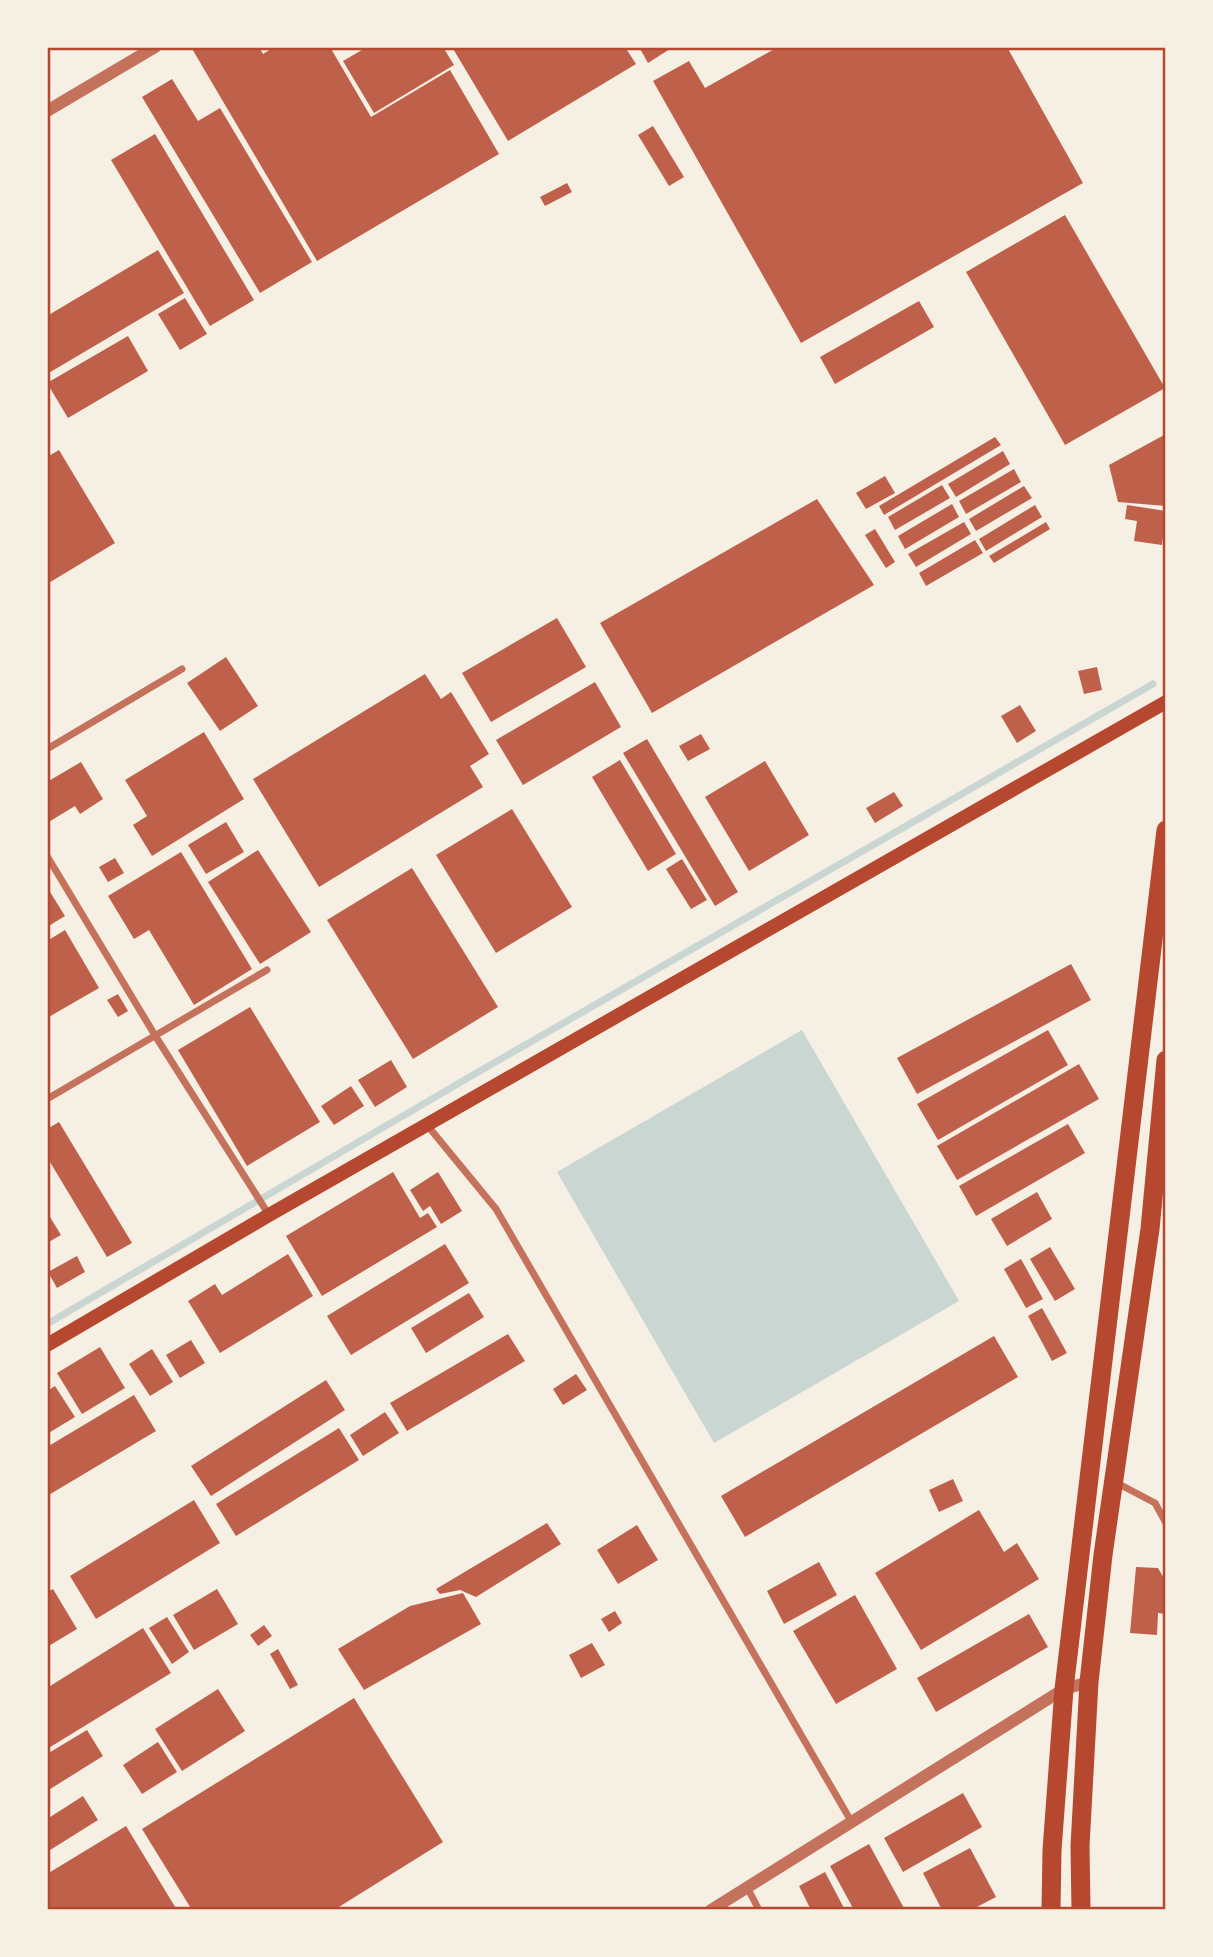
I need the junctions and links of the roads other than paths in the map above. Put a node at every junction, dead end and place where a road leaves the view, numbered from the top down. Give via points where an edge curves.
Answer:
1 (155, 47) edge
2 (47, 111) edge
3 (182, 669) dead end
4 (1166, 702) edge
5 (47, 749) edge
6 (1166, 830) edge
7 (47, 856) edge
8 (267, 970) dead end
9 (156, 1037) junction
10 (1166, 1060) edge
11 (47, 1099) edge
12 (426, 1125) junction
13 (265, 1210) junction
14 (47, 1345) edge
15 (1113, 1481) junction
16 (1166, 1522) edge
17 (1088, 1682) junction
18 (1064, 1689) junction
19 (851, 1821) junction
20 (747, 1887) junction
21 (711, 1910) edge
22 (760, 1910) edge
23 (1051, 1910) edge
24 (1081, 1910) edge

1 - 2 street
3 - 5 street
4 - 12 main road
6 - 18 highway
7 - 9 street
8 - 9 street
9 - 11 street
9 - 13 street
10 - 15 highway via 1150,1229
12 - 13 main road
12 - 19 street via 496,1209
13 - 14 main road
15 - 16 street via 1155,1503
15 - 17 highway
17 - 18 street
17 - 24 highway
18 - 19 street
18 - 23 highway
19 - 20 street
20 - 21 street
20 - 22 street

